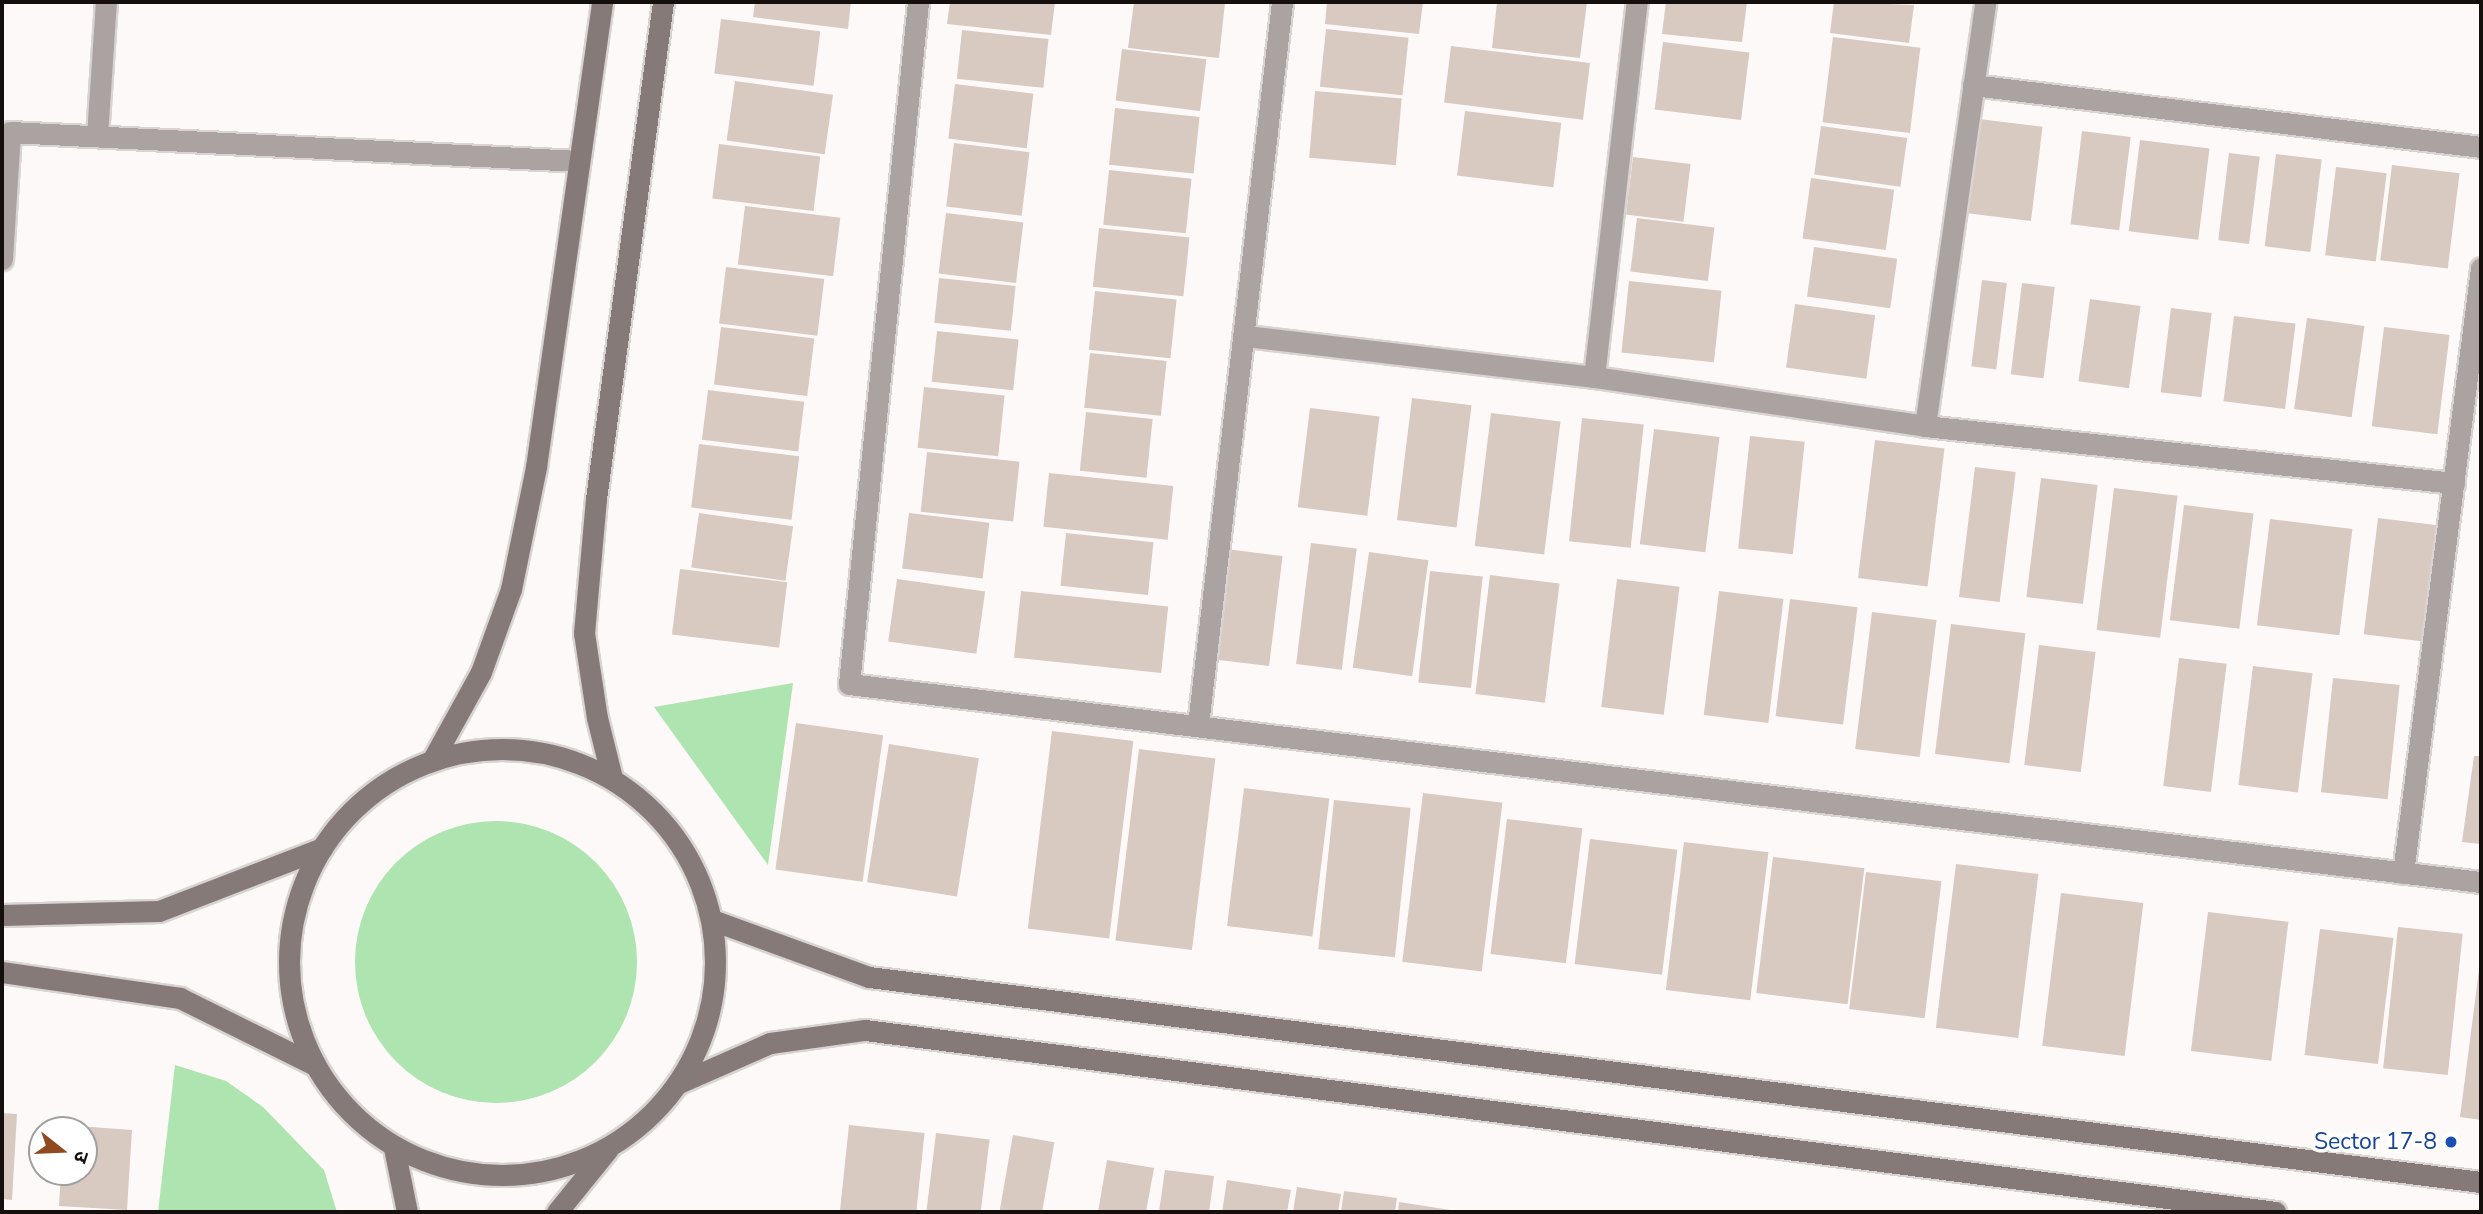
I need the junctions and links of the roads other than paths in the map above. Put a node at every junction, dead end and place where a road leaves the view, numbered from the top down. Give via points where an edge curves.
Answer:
1 (106, 2) edge
2 (602, 2) edge
3 (663, 2) edge
4 (918, 2) edge
5 (1282, 2) edge
6 (1637, 2) edge
7 (1985, 2) edge
8 (1973, 85) junction
9 (97, 136) junction
10 (2481, 147) edge
11 (579, 161) junction
12 (2, 259) edge
13 (2481, 268) edge
14 (1246, 336) junction
15 (1594, 377) junction
16 (1925, 426) junction
17 (2454, 483) junction
18 (1198, 725) junction
19 (433, 759) junction
20 (612, 778) junction
21 (322, 848) junction
22 (2403, 873) junction
23 (2481, 882) edge
24 (2, 915) edge
25 (712, 920) junction
26 (2, 972) edge
27 (313, 1064) junction
28 (679, 1083) junction
29 (610, 1147) junction
30 (394, 1148) junction
31 (2481, 1182) edge
32 (2163, 1205) edge
33 (407, 1212) edge
34 (557, 1212) edge
35 (2275, 1212) edge

1 - 9 street
2 - 11 street
3 - 20 street via 596,499 584,633
4 - 18 street via 849,684
5 - 14 street
6 - 15 street
7 - 8 street
8 - 10 street
8 - 16 street
9 - 11 street
9 - 12 street via 10,132
11 - 19 street via 536,467 511,589 481,672
13 - 17 street
14 - 15 street
14 - 18 street
15 - 16 street
16 - 17 street
17 - 22 street
18 - 22 street
19 - 20 street via 478,749 523,749 553,754
19 - 21 street via 362,800
20 - 25 street via 638,796 681,845
21 - 24 street via 159,911
21 - 27 street via 304,881 290,932 292,1005
22 - 23 street
25 - 28 street via 715,975 710,1009 697,1050
25 - 31 street via 870,977
26 - 27 street via 180,998
27 - 30 street via 359,1122
28 - 29 street via 639,1126
28 - 32 street via 770,1043 865,1030
29 - 30 street via 540,1174 517,1177 454,1172
29 - 34 street
30 - 33 street
32 - 35 street

